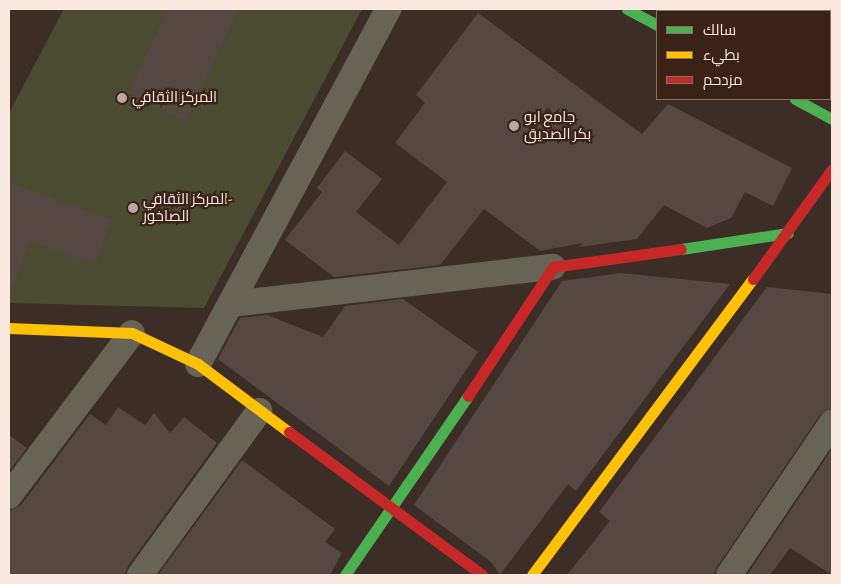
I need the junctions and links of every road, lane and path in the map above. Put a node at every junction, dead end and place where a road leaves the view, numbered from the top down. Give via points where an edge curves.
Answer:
1 (388, 9) edge
2 (628, 9) edge
3 (656, 24) edge
4 (797, 100) edge
5 (832, 119) edge
6 (832, 169) edge
7 (788, 233) junction
8 (553, 267) junction
9 (230, 304) junction
10 (9, 328) edge
11 (132, 333) junction
12 (198, 364) junction
13 (259, 411) junction
14 (832, 424) edge
15 (9, 496) edge
16 (394, 508) junction
17 (140, 575) edge
18 (345, 575) edge
19 (482, 575) edge
20 (532, 575) edge
21 (729, 575) edge

1 - 9 street
2 - 3 street
4 - 5 street
6 - 7 street
7 - 8 street
7 - 20 street
8 - 9 street
8 - 16 street
9 - 12 street
10 - 11 street
11 - 12 street
11 - 15 street
12 - 13 street
13 - 16 street
13 - 17 street
14 - 21 street
16 - 18 street
16 - 19 street

